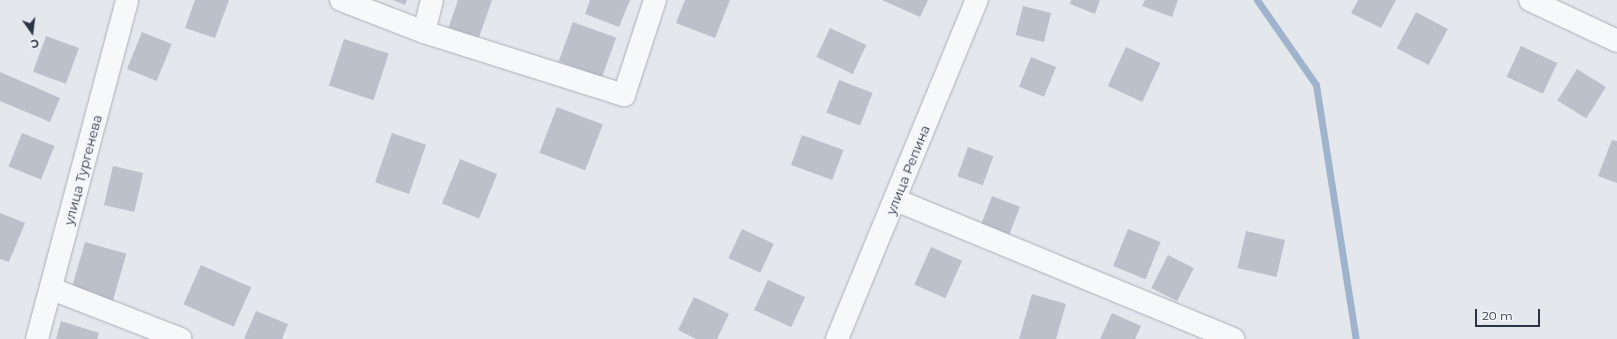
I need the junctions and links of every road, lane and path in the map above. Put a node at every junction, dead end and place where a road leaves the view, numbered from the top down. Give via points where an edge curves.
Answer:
1 (127, 0) edge
2 (341, 0) edge
3 (432, 0) edge
4 (654, 0) edge
5 (977, 0) edge
6 (1530, 0) edge
7 (424, 32) junction
8 (1617, 41) edge
9 (896, 200) junction
10 (52, 289) junction
11 (37, 339) edge
12 (180, 339) edge
13 (837, 339) edge
14 (1234, 339) edge

1 - 10 street, улица Тургенева
2 - 7 street
3 - 7 street
4 - 7 street via 624,95
5 - 9 street, улица Репина
6 - 8 street
9 - 13 street, улица Репина
9 - 14 street
10 - 11 street, улица Тургенева
10 - 12 street

